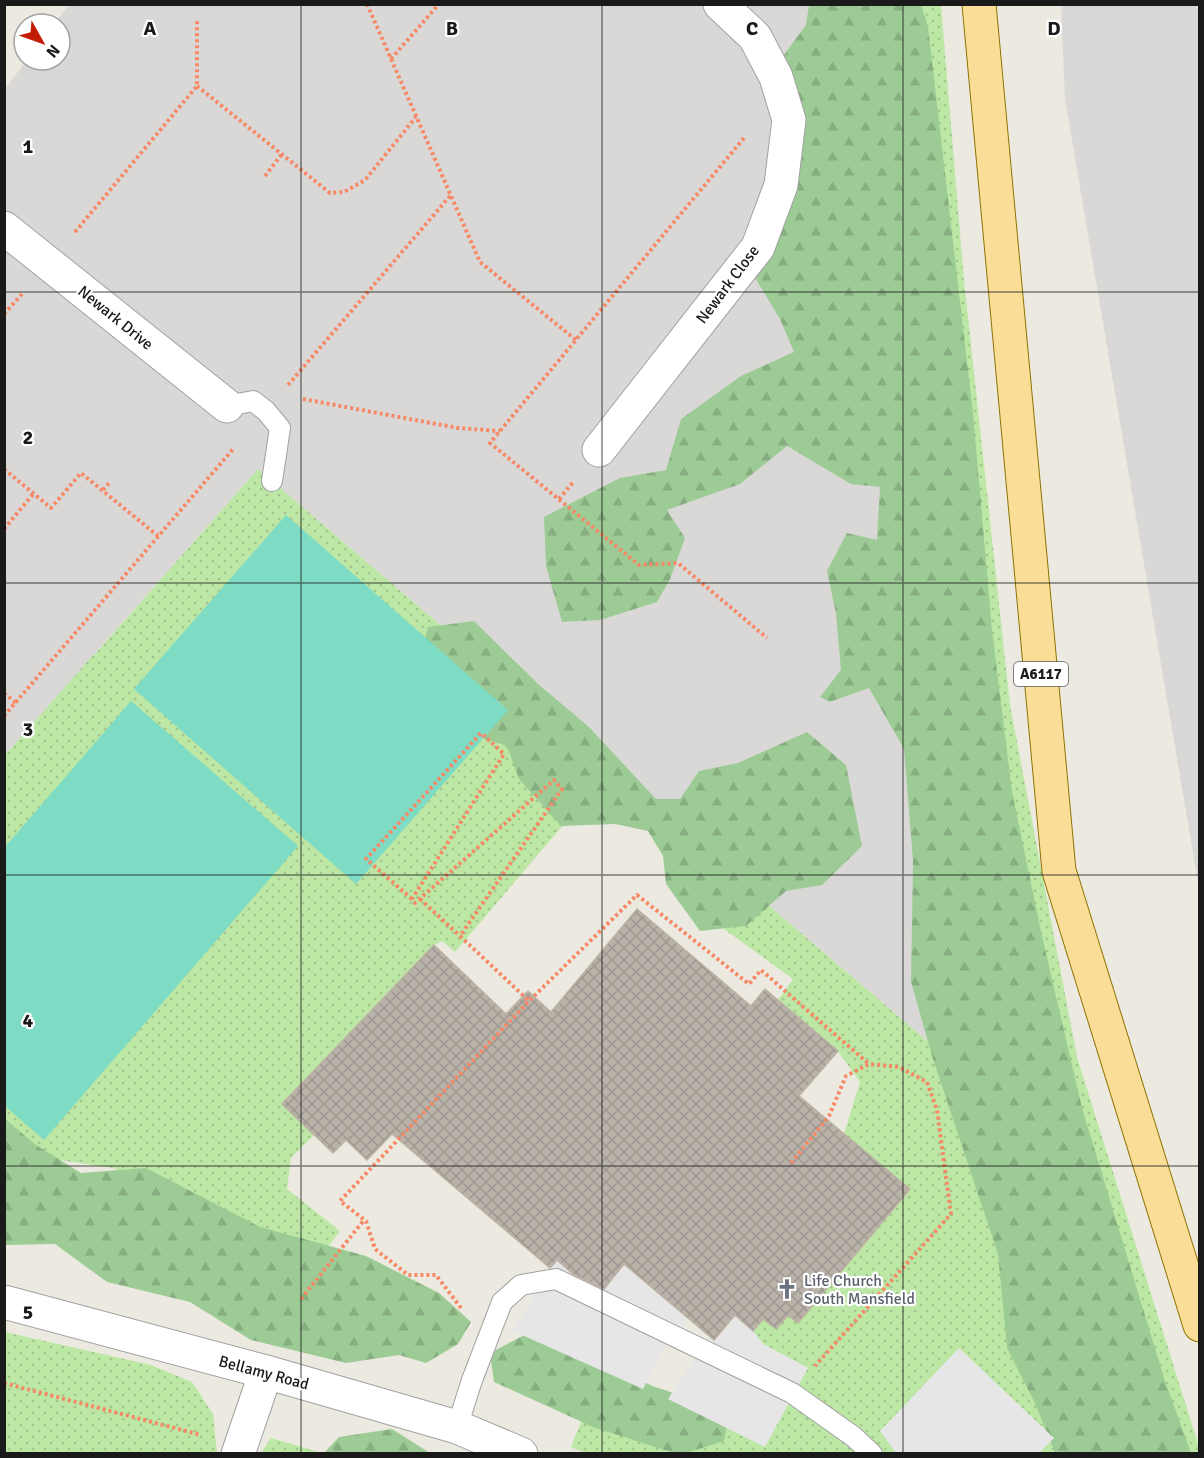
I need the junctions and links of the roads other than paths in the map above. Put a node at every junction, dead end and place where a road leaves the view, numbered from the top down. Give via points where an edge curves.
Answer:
1 (720, 4) edge
2 (979, 4) edge
3 (4, 228) edge
4 (227, 406) joint
5 (599, 450) dead end
6 (272, 482) dead end
7 (4, 1302) edge
8 (1200, 1325) edge
9 (266, 1372) junction
10 (457, 1427) junction
11 (238, 1454) edge
12 (521, 1454) edge
13 (872, 1454) edge

1 - 5 street, Newark Close via 755,37 776,77 789,120 781,185 758,247
2 - 8 main road, A6117 via 1059,871
3 - 4 street, Newark Drive
4 - 6 lane via 253,401 280,428
7 - 9 street, Bellamy Road
9 - 10 street, Bellamy Road
9 - 11 street
10 - 12 street, Bellamy Road
10 - 13 lane via 502,1302 521,1285 556,1279 792,1393 855,1437

